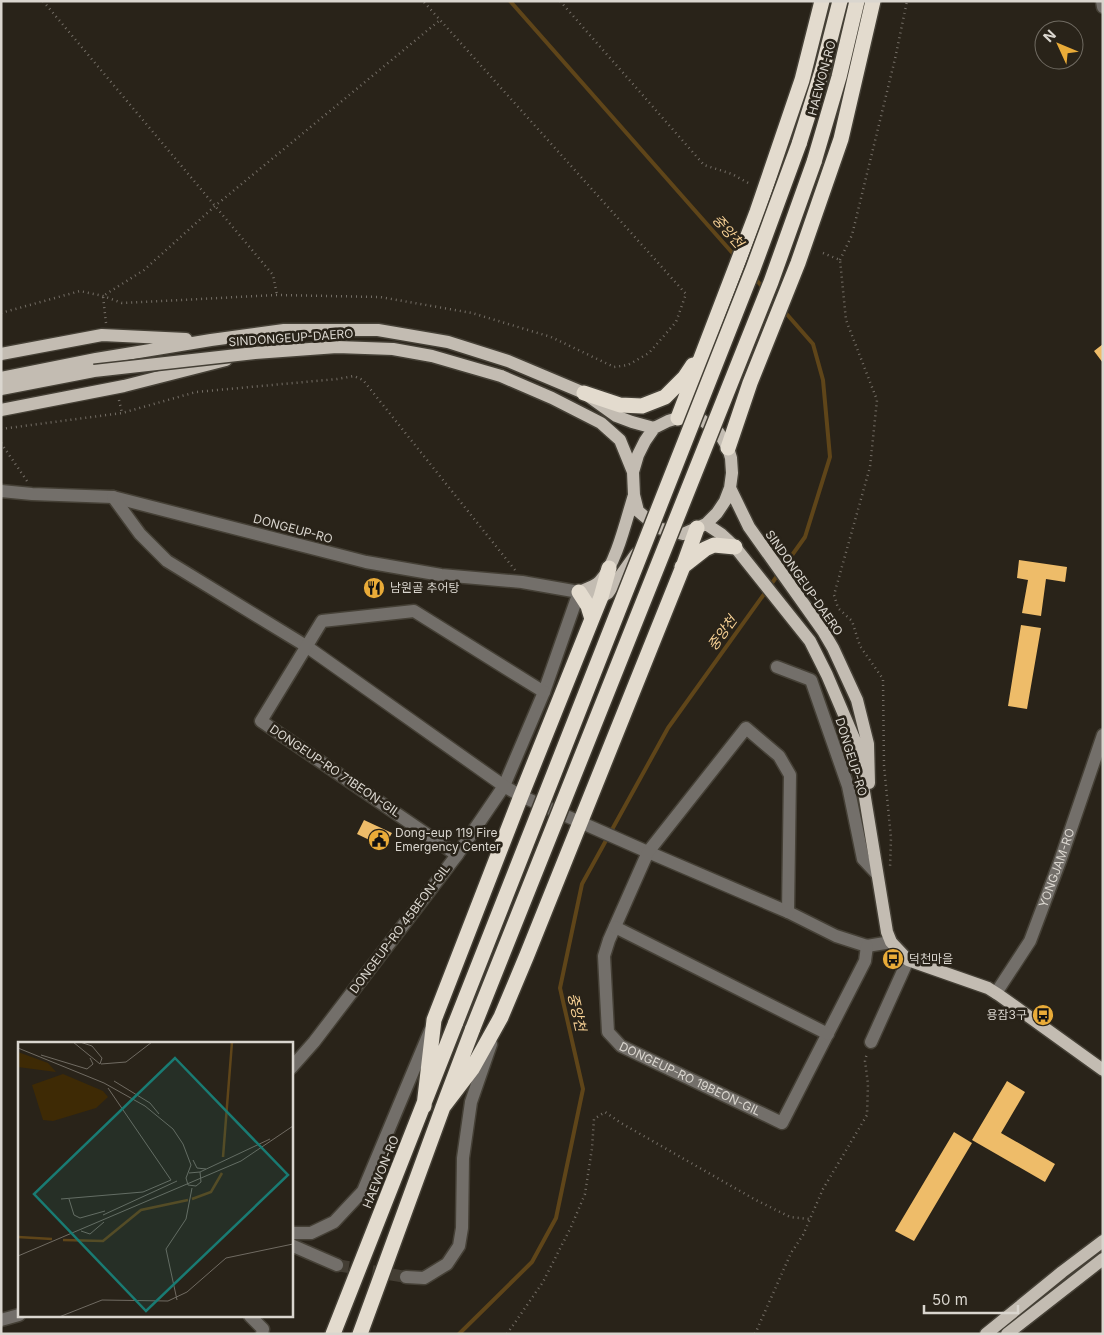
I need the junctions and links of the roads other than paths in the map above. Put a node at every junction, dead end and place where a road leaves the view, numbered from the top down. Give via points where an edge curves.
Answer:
1 (822, 1) edge
2 (840, 1) edge
3 (857, 1) edge
4 (873, 1) edge
5 (1102, 1) edge
6 (1103, 7) edge
7 (211, 340) junction
8 (708, 340) junction
9 (255, 353) junction
10 (1, 354) edge
11 (1, 378) edge
12 (1, 389) edge
13 (584, 394) junction
14 (1, 410) edge
15 (678, 418) junction
16 (654, 428) junction
17 (728, 448) junction
18 (633, 472) junction
19 (730, 488) junction
20 (1, 491) edge
21 (634, 495) junction
22 (113, 497) junction
23 (702, 526) junction
24 (658, 528) junction
25 (735, 546) junction
26 (682, 567) junction
27 (609, 568) junction
28 (580, 592) junction
29 (601, 597) junction
30 (592, 619) junction
31 (306, 646) junction
32 (777, 667) dead end
33 (544, 692) junction
34 (1103, 735) edge
35 (504, 786) junction
36 (521, 796) junction
37 (870, 822) junction
38 (585, 824) junction
39 (645, 851) junction
40 (457, 855) junction
41 (877, 874) junction
42 (788, 912) junction
43 (615, 927) junction
44 (891, 942) junction
45 (867, 946) junction
46 (908, 960) junction
47 (996, 993) junction
48 (500, 1017) junction
49 (434, 1020) junction
50 (828, 1034) junction
51 (871, 1042) road end
52 (292, 1067) edge
53 (1103, 1070) edge
54 (424, 1106) junction
55 (442, 1107) junction
56 (292, 1233) edge
57 (1103, 1241) edge
58 (292, 1244) edge
59 (1103, 1259) edge
60 (337, 1265) tunnel mouth
61 (406, 1277) tunnel mouth
62 (18, 1315) edge
63 (252, 1318) edge
64 (1, 1320) edge
65 (262, 1334) edge
66 (333, 1334) edge
67 (360, 1334) edge
68 (986, 1334) edge
69 (1007, 1334) edge

1 - 8 highway via 802,80 757,212
2 - 54 highway, HAEWON-RO, bridge via 799,144 742,297
3 - 55 highway, HAEWON-RO, bridge via 814,162 771,282
4 - 17 highway via 841,139
5 - 6 street
7 - 10 main road via 102,335
7 - 11 main road, SINDONGEUP-DAERO
7 - 13 main road, SINDONGEUP-DAERO via 284,330 378,330 448,342 508,361
8 - 13 highway via 685,377 665,397 642,406 620,405
8 - 15 highway
9 - 12 main road, SINDONGEUP-DAERO, bridge via 94,371
9 - 14 main road via 124,386
9 - 18 main road, SINDONGEUP-DAERO, bridge via 337,347 393,349 432,356 501,376 602,423 620,440
13 - 16 main road, SINDONGEUP-DAERO via 616,416
15 - 16 main road
15 - 17 main road via 702,420 719,433
16 - 18 main road via 638,455
17 - 19 main road via 732,473
18 - 21 main road
19 - 23 main road via 717,513
19 - 37 main road, SINDONGEUP-DAERO via 749,527 823,631 857,700 868,744
20 - 22 street, DONGEUP-RO
21 - 24 main road via 638,511
21 - 27 main road
22 - 28 street, DONGEUP-RO via 366,562
22 - 31 street via 140,534 167,561
23 - 24 main road via 683,534
23 - 25 main road via 721,534
23 - 26 highway
24 - 29 main road via 646,539 608,593
25 - 26 highway via 714,545
25 - 37 main road via 810,641 856,742
26 - 38 highway
27 - 28 main road via 599,583
27 - 29 highway
28 - 29 main road
28 - 30 highway
28 - 33 street, DONGEUP-RO 45BEON-GIL
29 - 30 highway
30 - 36 highway
31 - 33 street, DONGEUP-RO 71BEON-GIL via 322,620 414,611
31 - 35 street
31 - 40 street, DONGEUP-RO 71BEON-GIL via 261,721
32 - 41 street, DONGEUP-RO via 811,680 848,786 863,859
33 - 35 street, DONGEUP-RO 45BEON-GIL
34 - 47 street, YONGJAM-RO via 1030,940
35 - 36 street
35 - 40 street, DONGEUP-RO 45BEON-GIL
36 - 38 street
36 - 49 highway
37 - 41 main road, DONGEUP-RO
38 - 39 street
38 - 48 highway
39 - 42 street
39 - 42 street, DONGEUP-RO 19BEON-GIL via 746,728 779,756 790,775
39 - 43 street, DONGEUP-RO 19BEON-GIL
40 - 52 street, DONGEUP-RO 45BEON-GIL
41 - 44 main road, DONGEUP-RO
42 - 45 street via 836,936
43 - 50 street
43 - 50 street, DONGEUP-RO 19BEON-GIL via 604,956 608,1032 622,1046 782,1123
44 - 45 street
44 - 46 main road, DONGEUP-RO
45 - 50 street, DONGEUP-RO 19BEON-GIL via 865,960
46 - 47 main road, DONGEUP-RO
46 - 51 street
47 - 53 main road, DONGEUP-RO
48 - 55 highway via 472,1069
48 - 61 street via 471,1102 459,1246 447,1264 424,1278
49 - 54 highway
49 - 56 street via 363,1191 334,1222 312,1233
54 - 66 highway, HAEWON-RO
55 - 67 highway
57 - 68 main road
58 - 60 street
59 - 69 main road
62 - 64 street
63 - 65 street via 263,1329

